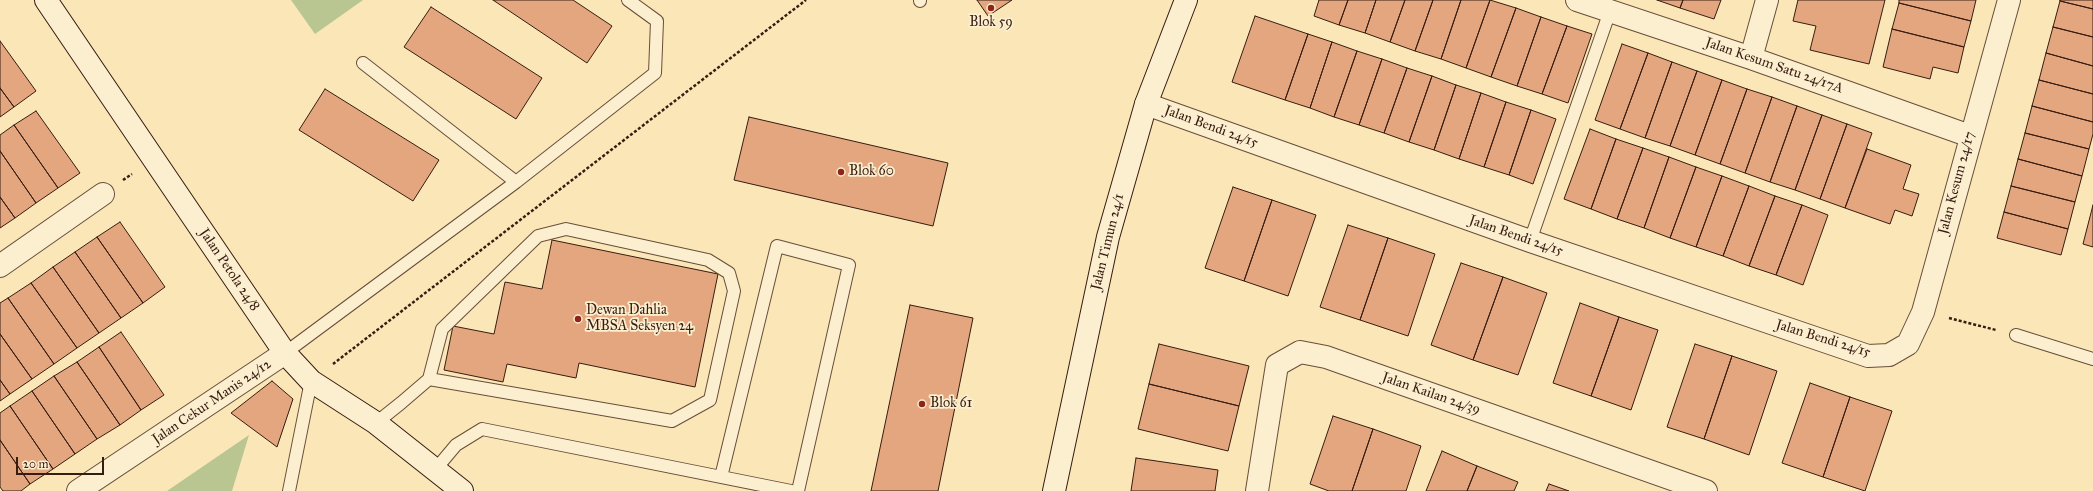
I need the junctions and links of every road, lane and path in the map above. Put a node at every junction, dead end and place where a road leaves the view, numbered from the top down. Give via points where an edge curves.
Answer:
1 (46, 0) edge
2 (628, 0) edge
3 (806, 0) edge
4 (1186, 0) edge
5 (1577, 0) edge
6 (1768, 0) edge
7 (2009, 0) edge
8 (1610, 11) junction
9 (1751, 58) junction
10 (363, 63) dead end
11 (1146, 104) junction
12 (1970, 136) junction
13 (154, 159) junction
14 (516, 182) junction
15 (103, 194) joint
16 (1530, 241) junction
17 (0, 266) edge
18 (1923, 312) junction
19 (2016, 334) joint
20 (285, 353) junction
21 (1890, 355) joint
22 (2093, 359) edge
23 (429, 379) junction
24 (311, 381) junction
25 (376, 423) junction
26 (435, 470) junction
27 (721, 477) junction
28 (78, 491) edge
29 (289, 491) edge
30 (461, 491) edge
31 (791, 491) edge
32 (798, 491) edge
33 (1054, 491) edge
34 (1256, 491) edge
35 (1706, 491) edge

1 - 13 street, Jalan Petola 24/8
2 - 14 lane via 658,21 655,73
3 - 24 path
4 - 11 street, Jalan Timun 24/1
5 - 8 street, Jalan Kesum Satu 24/17A
6 - 9 street
7 - 12 street, Jalan Kesum 24/17
8 - 9 street, Jalan Kesum Satu 24/17A
8 - 16 lane
9 - 12 street, Jalan Kesum Satu 24/17A
10 - 14 lane
11 - 16 street, Jalan Bendi 24/15
11 - 33 street, Jalan Timun 24/1 via 1108,236
12 - 18 street, Jalan Kesum 24/17
13 - 15 path
13 - 20 street, Jalan Petola 24/8
14 - 20 lane
15 - 17 street
16 - 21 street, Jalan Bendi 24/15 via 1868,356
18 - 19 path
18 - 21 street, Jalan Kesum 24/17 via 1908,344
19 - 22 lane
20 - 24 street, Jalan Petola 24/8
20 - 28 street, Jalan Cekur Manis 24/12
23 - 23 lane via 442,329 538,236 566,229 708,260 729,273 734,291 710,400 672,421
23 - 25 lane
24 - 25 street, Jalan Petola 24/8
24 - 29 lane
25 - 26 street, Jalan Petola 24/8
26 - 27 lane via 456,445 482,429
26 - 30 street, Jalan Petola 24/8
27 - 31 lane
27 - 32 lane via 777,246 849,265
34 - 35 street, Jalan Kailan 24/39 via 1277,365 1300,352 1326,357

